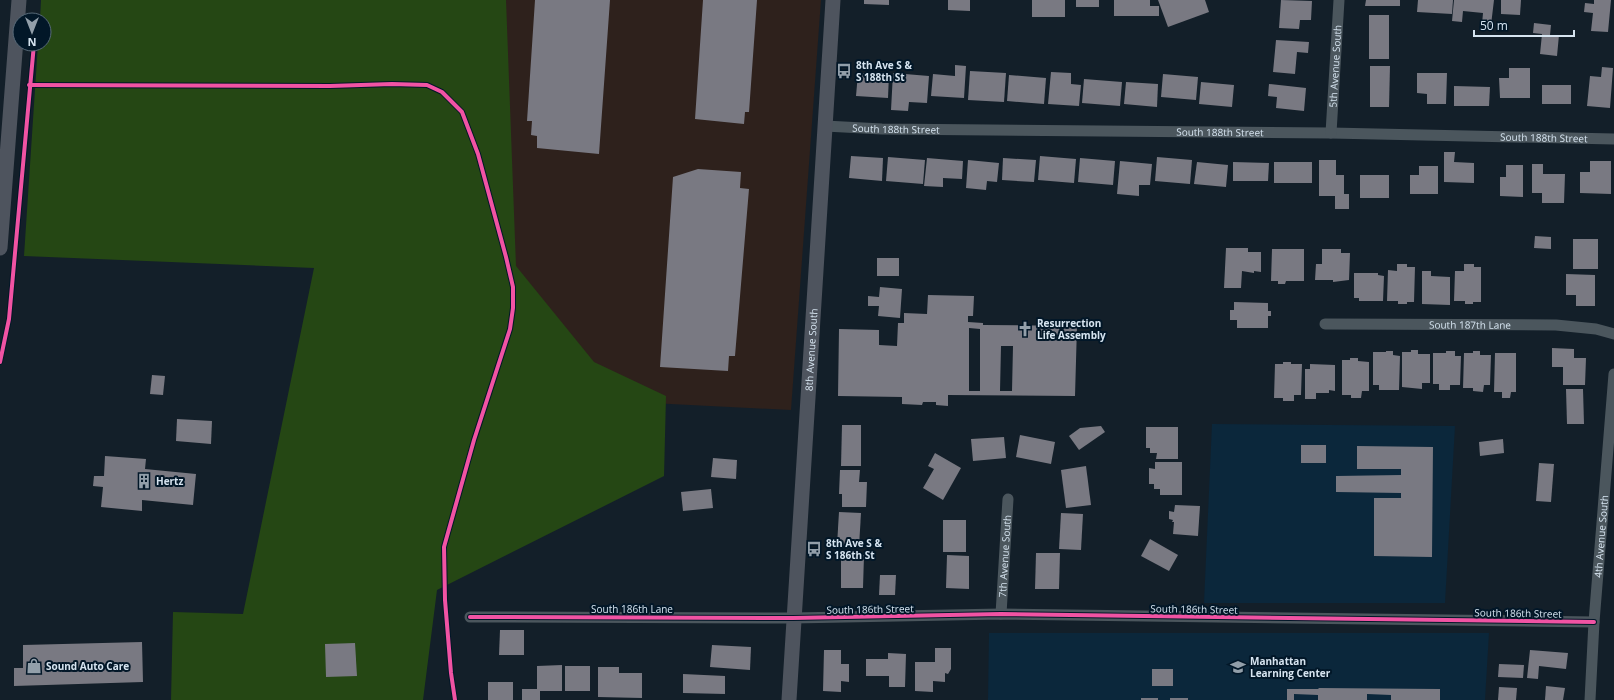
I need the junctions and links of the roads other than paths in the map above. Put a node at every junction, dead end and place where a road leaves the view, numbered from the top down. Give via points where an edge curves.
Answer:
1 (19, 0) edge
2 (833, 0) edge
3 (1339, 0) edge
4 (825, 126) junction
5 (1331, 133) junction
6 (1614, 140) edge
7 (0, 248) edge
8 (1325, 324) dead end
9 (1614, 334) edge
10 (1614, 374) edge
11 (1612, 420) edge
12 (1008, 499) dead end
13 (1001, 614) junction
14 (470, 617) dead end
15 (793, 618) junction
16 (1594, 622) junction
17 (789, 700) edge
18 (1590, 700) edge

1 - 7 street
2 - 4 street, 8th Avenue South
3 - 5 street, 5th Avenue South
4 - 5 street, South 188th Street via 882,129
4 - 15 street, 8th Avenue South
5 - 6 street, South 188th Street
8 - 9 street, South 187th Lane via 1556,325 1596,329
10 - 11 street, 4th Avenue South
11 - 16 street, 4th Avenue South
12 - 13 street, 7th Avenue South
13 - 15 street, South 186th Street
13 - 16 street, South 186th Street
14 - 15 street, South 186th Lane
15 - 17 street, 8th Avenue South
16 - 18 street, 4th Avenue South

